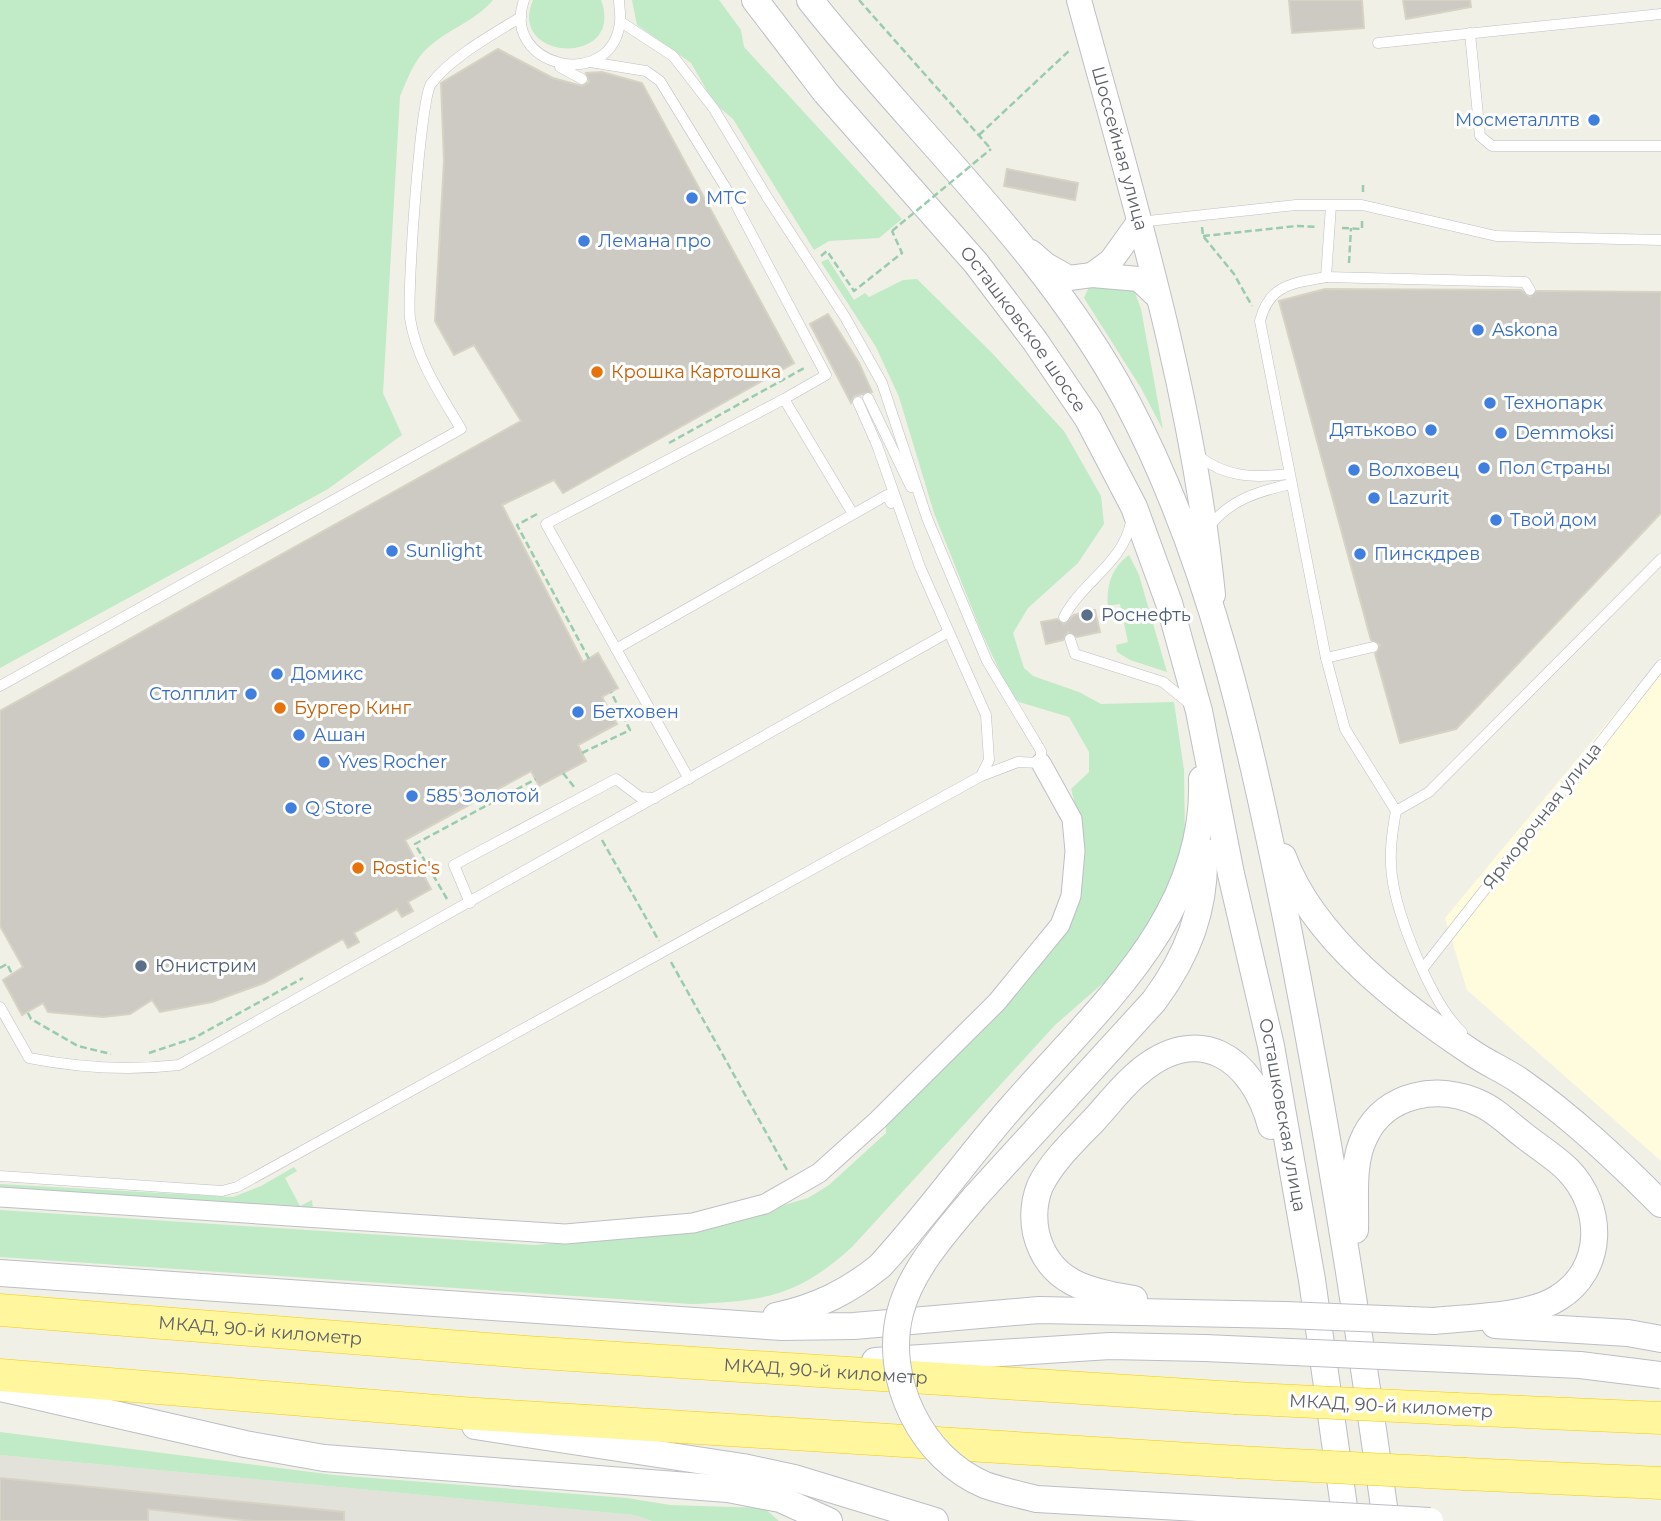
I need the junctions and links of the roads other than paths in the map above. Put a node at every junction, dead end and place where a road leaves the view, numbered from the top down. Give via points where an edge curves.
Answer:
1 (524, 0) edge
2 (742, 0) edge
3 (755, 0) edge
4 (810, 0) edge
5 (1079, 0) edge
6 (619, 1) edge
7 (1661, 14) edge
8 (521, 18) junction
9 (621, 22) junction
10 (1470, 33) junction
11 (1378, 43) dead end
12 (551, 61) junction
13 (590, 62) junction
14 (582, 79) dead end
15 (826, 93) junction
16 (1661, 146) edge
17 (1331, 206) junction
18 (1139, 222) junction
19 (1010, 234) junction
20 (1661, 240) edge
21 (1092, 275) junction
22 (1326, 277) junction
23 (1530, 290) dead end
24 (1158, 297) junction
25 (868, 398) dead end
26 (784, 399) junction
27 (858, 402) dead end
28 (1192, 451) junction
29 (1290, 479) junction
30 (1134, 507) junction
31 (853, 514) junction
32 (927, 518) junction
33 (905, 530) junction
34 (1206, 531) junction
35 (1661, 559) edge
36 (1065, 617) dead end
37 (1215, 620) junction
38 (947, 633) junction
39 (1070, 639) dead end
40 (1373, 647) dead end
41 (616, 649) junction
42 (1326, 658) junction
43 (1661, 665) edge
44 (0, 686) edge
45 (1199, 711) junction
46 (1041, 763) junction
47 (981, 776) junction
48 (689, 779) junction
49 (1258, 790) junction
50 (656, 798) junction
51 (1203, 804) junction
52 (1396, 811) junction
53 (470, 902) junction
54 (1424, 968) junction
55 (0, 1007) edge
56 (1518, 1080) junction
57 (0, 1177) edge
58 (0, 1197) edge
59 (1661, 1205) edge
60 (0, 1273) edge
61 (1312, 1280) junction
62 (1354, 1291) junction
63 (0, 1310) edge
64 (1203, 1311) junction
65 (1468, 1320) junction
66 (700, 1321) junction
67 (1661, 1339) edge
68 (769, 1368) junction
69 (1661, 1375) edge
70 (0, 1376) edge
71 (0, 1388) edge
72 (321, 1402) junction
73 (1656, 1418) edge
74 (1661, 1483) edge
75 (829, 1521) edge
76 (935, 1521) edge
77 (1346, 1521) edge
78 (1386, 1521) edge
79 (1430, 1521) edge

1 - 8 lane
2 - 15 lane
3 - 15 main road, Осташковское шоссе
4 - 19 main road via 860,64
5 - 18 street, Шоссейная улица
6 - 9 lane
7 - 10 lane
8 - 12 lane via 524,34 537,52
8 - 44 lane via 476,44 430,85 421,127 410,318 427,371 461,429
9 - 13 lane via 605,52
9 - 32 lane via 673,56 714,109 812,262 882,383
10 - 11 lane
10 - 16 lane via 1479,136 1492,146
12 - 13 lane via 568,65
12 - 14 lane
13 - 26 lane via 646,71 660,80 735,203 826,375
15 - 30 main road, Осташковское шоссе via 976,263 1035,341 1088,419
17 - 18 lane via 1296,205
17 - 20 lane via 1363,205 1496,236
17 - 22 lane
18 - 21 street via 1111,261
18 - 24 street, Шоссейная улица
19 - 21 street via 1069,278
19 - 37 main road via 1072,315 1125,399 1168,491
21 - 24 street via 1139,279
22 - 23 lane via 1525,282
22 - 29 lane via 1288,285 1272,295 1260,321
24 - 28 street, Шоссейная улица
25 - 32 lane
26 - 31 lane
26 - 41 lane via 546,524
27 - 33 lane
28 - 29 lane via 1208,464 1237,475
28 - 34 street, Шоссейная улица
29 - 34 lane via 1220,512
29 - 42 lane
30 - 36 lane via 1121,551 1071,604
30 - 45 main road, Осташковское шоссе via 1169,603
31 - 33 lane via 887,495
31 - 41 lane
32 - 46 lane via 987,661 1041,751
33 - 38 lane
34 - 37 street, Шоссейная улица
35 - 52 lane via 1429,792
37 - 49 main road
38 - 47 lane via 986,715 989,751
38 - 48 lane
39 - 45 lane via 1075,654 1163,682
40 - 42 lane
41 - 48 lane
42 - 52 lane via 1345,729
43 - 54 lane, Ярморочная улица
45 - 51 main road
45 - 61 main road, Осташковская улица via 1271,1046
46 - 47 lane via 1018,762
46 - 58 street via 1072,819 1076,851 1072,897 1060,925 965,1035 847,1149 797,1188 765,1204 693,1223 565,1234
47 - 57 lane via 237,1187 209,1190
48 - 50 lane
49 - 56 main road via 1295,881 1320,922 1345,950 1409,1006
49 - 62 main road via 1310,1039
50 - 53 lane
50 - 53 lane via 640,797 616,779 454,864
51 - 66 main road via 1195,856 1177,902 1151,946 880,1266 855,1286 809,1309
51 - 79 main road, bridge via 1201,901 1193,935 1175,972 1154,1001 974,1198 918,1271 900,1313 896,1351 901,1391 920,1429 949,1463 985,1485 1037,1499
52 - 54 lane via 1390,849 1392,877
53 - 55 lane via 179,1065 109,1069 29,1058
54 - 56 lane via 1443,1012
56 - 59 main road via 1569,1118
60 - 66 main road
61 - 64 main road via 1264,1097 1231,1059 1210,1050 1188,1049 1164,1056 1138,1073 1061,1156 1040,1186 1033,1217 1039,1244 1053,1269 1074,1283 1103,1294
61 - 77 main road, Осташковская улица
62 - 65 main road via 1356,1161 1365,1135 1396,1102 1441,1092 1462,1096 1482,1104 1567,1169 1587,1194 1595,1238 1584,1271 1558,1299
62 - 78 main road
63 - 68 highway, МКАД, 90-й километр
64 - 65 main road, bridge
64 - 66 main road via 1039,1310 782,1328
65 - 67 main road
68 - 69 main road, bridge via 1098,1346 1580,1365
68 - 73 highway, МКАД, 90-й километр, bridge via 1235,1398
70 - 72 highway
71 - 75 main road via 324,1458 729,1489 780,1499
72 - 74 highway, bridge via 1238,1462
72 - 76 main road via 743,1467

